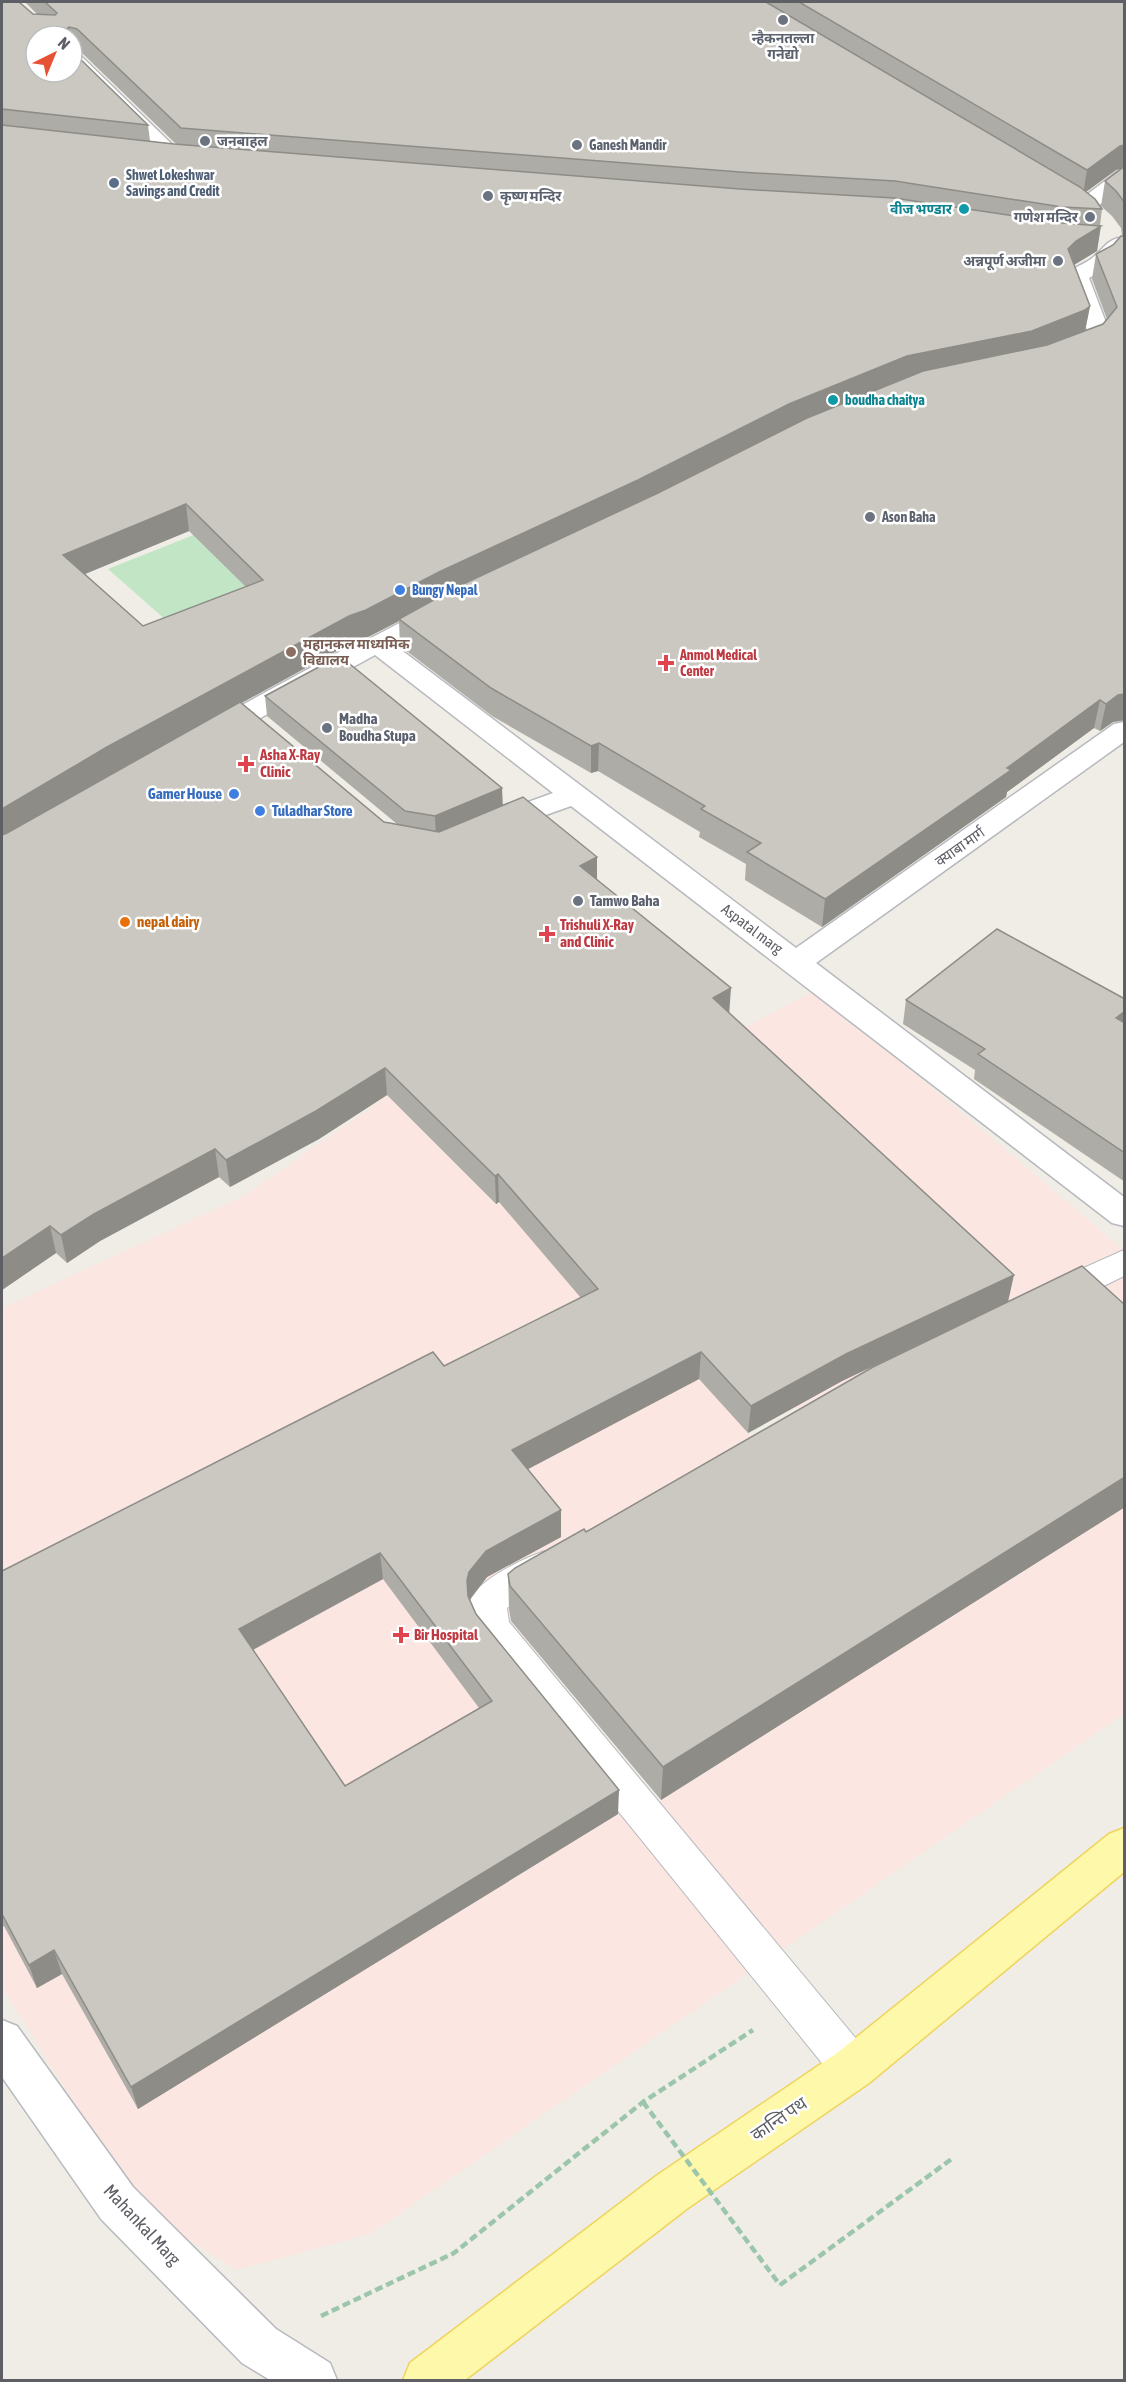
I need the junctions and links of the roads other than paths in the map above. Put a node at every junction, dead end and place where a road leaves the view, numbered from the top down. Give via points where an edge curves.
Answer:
1 (84, 70) edge
2 (142, 156) edge
3 (177, 160) junction
4 (200, 161) edge
5 (1125, 176) edge
6 (1064, 196) edge
7 (1083, 206) junction
8 (1115, 237) edge
9 (1088, 242) edge
10 (1046, 360) edge
11 (460, 601) edge
12 (378, 645) junction
13 (1125, 730) edge
14 (194, 743) edge
15 (574, 795) junction
16 (469, 835) edge
17 (796, 963) junction
18 (1125, 1214) edge
19 (1125, 1262) edge
20 (1027, 1308) edge
21 (574, 1550) edge
22 (1125, 1848) edge
23 (2, 2041) edge
24 (853, 2068) junction
25 (314, 2380) edge
26 (427, 2380) edge

1 - 3 street
2 - 3 street
3 - 4 street
5 - 7 street
6 - 7 street
7 - 8 street
8 - 9 street
8 - 10 street via 1100,263 1077,276 1099,333 1090,342
11 - 12 street
12 - 14 street via 360,651 254,723
12 - 15 street, Aspatal marg
13 - 17 street, क्याबा मार्ग
15 - 16 street
15 - 17 street, Aspatal marg
17 - 18 street, Aspatal marg
19 - 20 lane
21 - 24 lane via 502,1590 488,1602 492,1628
22 - 24 main road, कान्ति पथ
23 - 25 street, Mahankal Marg via 117,2203 259,2346
24 - 26 main road, कान्ति पथ via 672,2192

